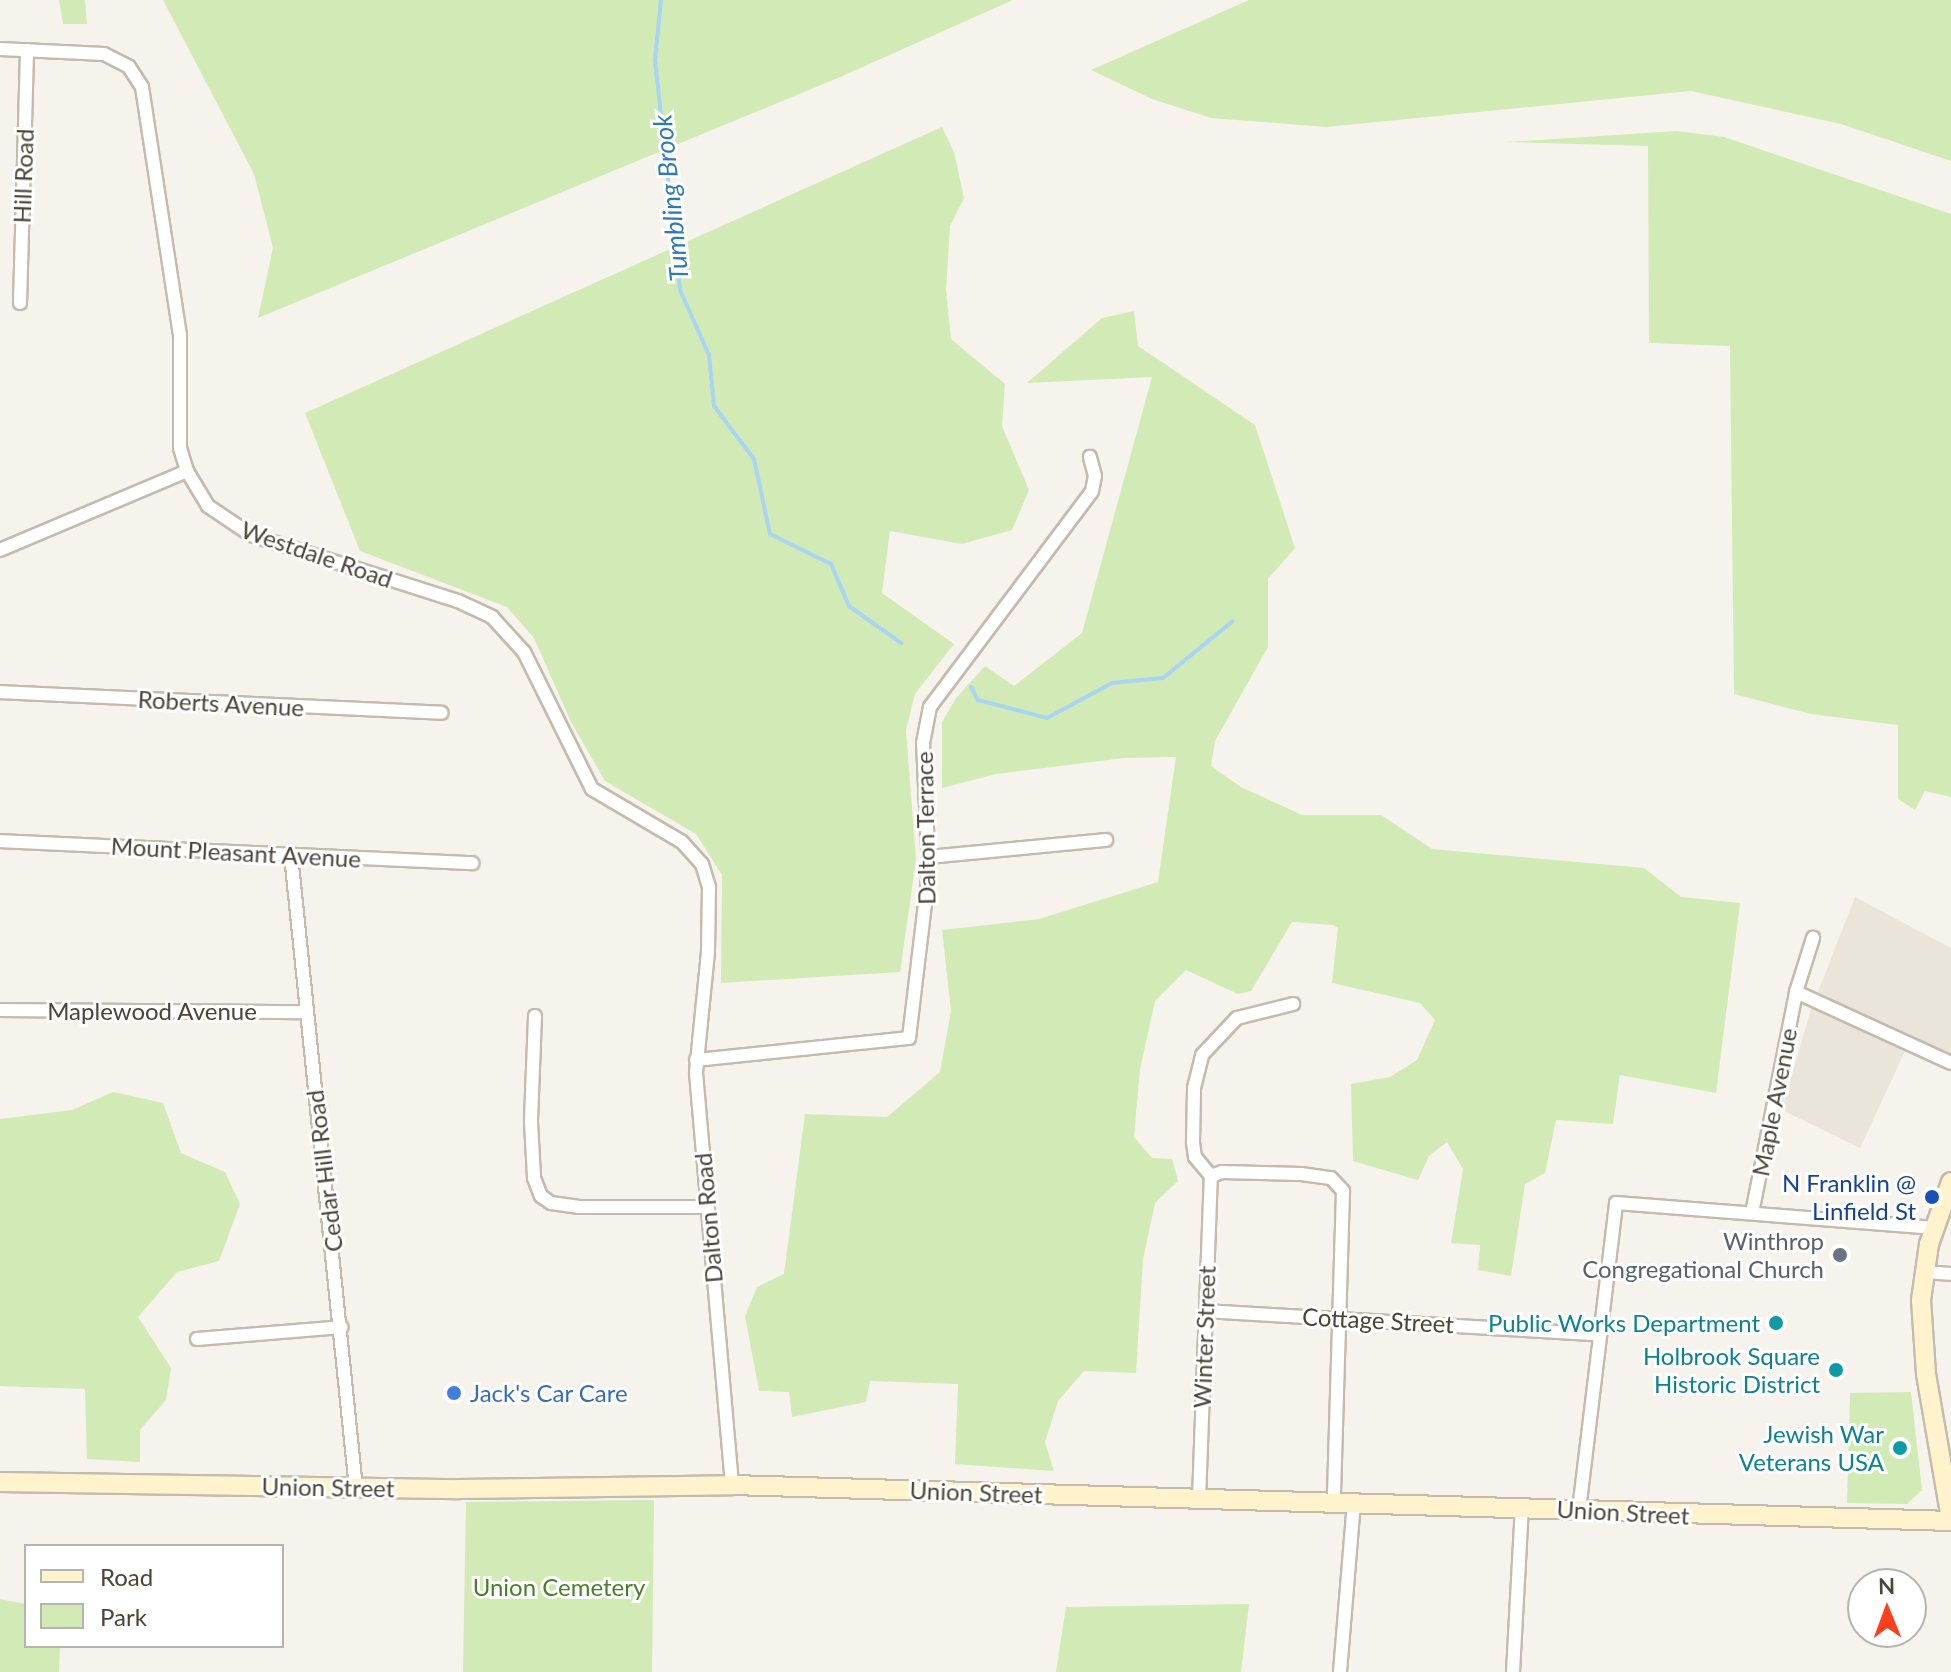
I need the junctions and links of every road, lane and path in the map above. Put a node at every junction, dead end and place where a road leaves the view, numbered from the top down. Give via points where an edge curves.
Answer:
1 (0, 49) edge
2 (27, 50) junction
3 (20, 303) dead end
4 (1090, 457) dead end
5 (187, 471) junction
6 (0, 550) edge
7 (0, 692) edge
8 (442, 713) dead end
9 (1106, 840) dead end
10 (0, 841) edge
11 (291, 855) junction
12 (929, 857) junction
13 (472, 863) dead end
14 (1813, 938) dead end
15 (708, 952) joint
16 (1796, 992) junction
17 (1293, 1004) dead end
18 (0, 1010) edge
19 (305, 1012) junction
20 (535, 1016) dead end
21 (696, 1060) junction
22 (1951, 1063) edge
23 (1211, 1176) junction
24 (1951, 1182) edge
25 (707, 1207) junction
26 (1752, 1213) junction
27 (1932, 1228) junction
28 (1923, 1272) junction
29 (1951, 1274) edge
30 (1206, 1311) junction
31 (1340, 1318) junction
32 (342, 1327) junction
33 (1598, 1334) junction
34 (197, 1339) dead end
35 (0, 1482) edge
36 (732, 1485) junction
37 (356, 1488) junction
38 (1199, 1499) junction
39 (1334, 1503) junction
40 (1354, 1503) junction
41 (1522, 1508) junction
42 (1579, 1510) junction
43 (1951, 1520) edge
44 (1340, 1672) edge
45 (1513, 1672) edge

1 - 2 street, Westdale Road
2 - 3 street, Hill Road
2 - 5 street, Westdale Road via 111,56 129,67 142,87 180,335 178,426
4 - 12 street, Dalton Terrace via 1092,491 930,707 923,743
5 - 6 street
5 - 15 street, Westdale Road via 208,506 240,530 469,605 502,625 530,662 592,789 682,842 699,858 709,887
7 - 8 street, Roberts Avenue
9 - 12 street
10 - 11 street, Mount Pleasant Avenue
11 - 13 street, Mount Pleasant Avenue
11 - 19 street, Cedar Hill Road
12 - 21 street, Dalton Terrace via 909,1038
14 - 16 street, Maple Avenue
15 - 21 street, Dalton Road via 704,1032
16 - 22 street, Maple Avenue
16 - 26 street, Maple Avenue
17 - 23 street via 1237,1018 1202,1055 1194,1088 1193,1142 1195,1157
18 - 19 street, Maplewood Avenue
19 - 32 street, Cedar Hill Road
20 - 25 street via 531,1122 534,1178 541,1196 578,1207
21 - 25 street, Dalton Road
23 - 30 street, Winter Street
23 - 31 street via 1301,1174 1331,1178 1341,1185
24 - 27 main road
25 - 36 street, Dalton Road
26 - 27 street
26 - 33 street via 1616,1203
27 - 28 main road
28 - 29 street
28 - 43 main road via 1926,1374
30 - 31 street, Cottage Street
30 - 38 street, Winter Street
31 - 33 street, Cottage Street
31 - 39 street
32 - 34 street
32 - 37 street, Cedar Hill Road
33 - 42 street
35 - 37 main road, Union Street
36 - 37 main road, Union Street
36 - 38 main road, Union Street
38 - 39 main road, Union Street
39 - 40 main road, Union Street
40 - 41 main road, Union Street
40 - 44 street
41 - 42 main road, Union Street
41 - 45 street
42 - 43 main road, Union Street

